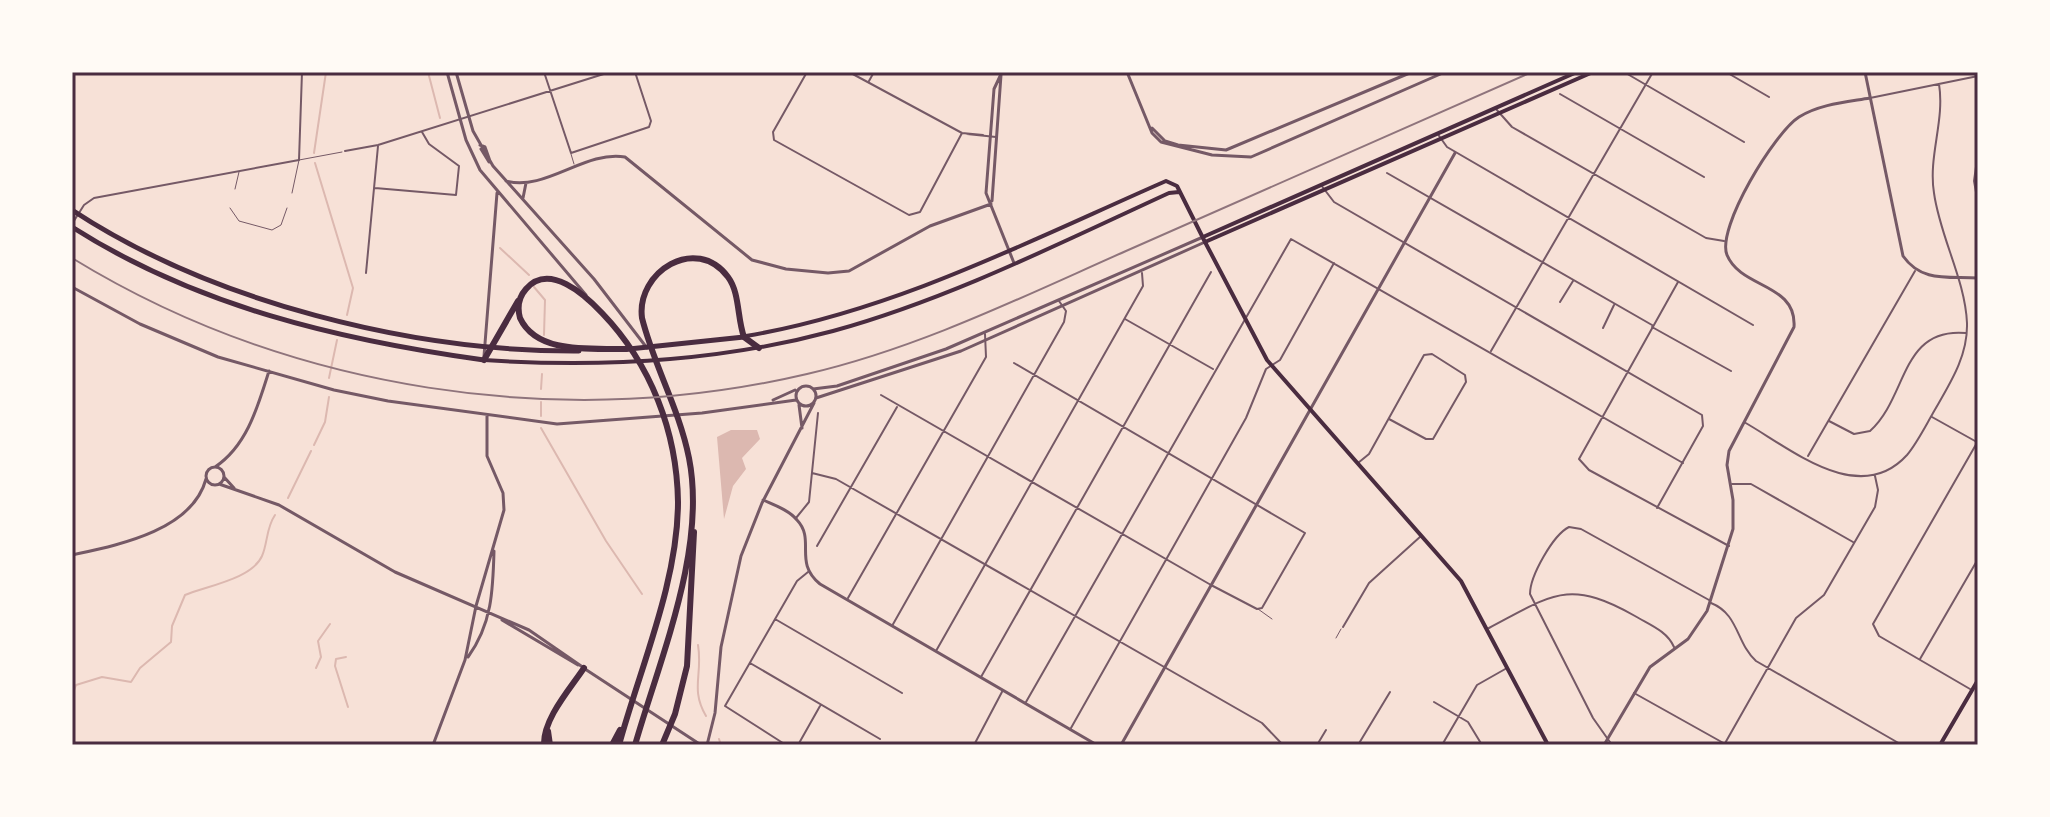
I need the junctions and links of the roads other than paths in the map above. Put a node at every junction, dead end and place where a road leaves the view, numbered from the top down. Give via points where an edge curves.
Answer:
1 (302, 72) edge
2 (447, 72) edge
3 (456, 72) edge
4 (544, 72) edge
5 (610, 72) edge
6 (635, 72) edge
7 (785, 72) edge
8 (849, 72) edge
9 (874, 72) edge
10 (1127, 72) edge
11 (1412, 72) edge
12 (1445, 72) edge
13 (1577, 72) edge
14 (1593, 72) edge
15 (1624, 72) edge
16 (1653, 72) edge
17 (1726, 72) edge
18 (1865, 72) edge
19 (806, 73) edge
20 (1002, 73) edge
21 (1978, 76) edge
22 (869, 82) junction
23 (1939, 84) junction
24 (1646, 85) junction
25 (550, 91) junction
26 (1560, 94) dead end
27 (1769, 97) dead end
28 (1870, 98) junction
29 (1497, 110) junction
30 (469, 117) junction
31 (461, 120) junction
32 (1150, 125) junction
33 (1620, 129) junction
34 (422, 132) junction
35 (1437, 133) junction
36 (964, 134) junction
37 (989, 136) junction
38 (996, 137) junction
39 (1440, 139) junction
40 (1744, 142) dead end
41 (378, 145) junction
42 (345, 151) joint
43 (571, 153) junction
44 (1455, 153) junction
45 (1978, 153) edge
46 (299, 160) junction
47 (491, 164) junction
48 (575, 166) junction
49 (240, 171) junction
50 (481, 172) junction
51 (1387, 173) dead end
52 (1594, 174) junction
53 (1704, 177) dead end
54 (506, 181) junction
55 (526, 183) junction
56 (1321, 184) junction
57 (375, 188) junction
58 (235, 189) dead end
59 (1324, 190) junction
60 (497, 191) junction
61 (292, 193) dead end
62 (1181, 193) junction
63 (1430, 198) junction
64 (523, 199) junction
65 (1978, 203) edge
66 (991, 204) junction
67 (230, 208) dead end
68 (287, 208) dead end
69 (75, 212) edge
70 (1568, 218) junction
71 (72, 225) edge
72 (1204, 240) junction
73 (1724, 241) junction
74 (1405, 243) junction
75 (1008, 250) junction
76 (1335, 262) junction
77 (1543, 262) junction
78 (1014, 263) junction
79 (1916, 270) junction
80 (1141, 272) junction
81 (1211, 272) dead end
82 (366, 273) dead end
83 (1956, 278) junction
84 (1978, 278) edge
85 (1574, 280) junction
86 (1678, 282) junction
87 (72, 287) edge
88 (1379, 288) junction
89 (522, 294) junction
90 (1058, 300) junction
91 (1560, 302) dead end
92 (1614, 303) junction
93 (1063, 307) junction
94 (1517, 308) junction
95 (600, 310) junction
96 (1125, 319) junction
97 (1243, 319) junction
98 (1753, 325) dead end
99 (1653, 326) junction
100 (1603, 328) dead end
101 (984, 333) junction
102 (1967, 333) junction
103 (744, 337) junction
104 (987, 339) junction
105 (1170, 344) junction
106 (488, 346) junction
107 (759, 348) junction
108 (627, 349) junction
109 (1491, 352) junction
110 (484, 360) junction
111 (1014, 363) dead end
112 (1271, 365) junction
113 (660, 368) junction
114 (1215, 370) junction
115 (269, 371) junction
116 (1627, 371) junction
117 (1731, 371) dead end
118 (1033, 375) junction
119 (798, 389) junction
120 (813, 389) junction
121 (881, 395) dead end
122 (815, 400) junction
123 (1078, 401) junction
124 (798, 402) junction
125 (766, 403) junction
126 (898, 405) junction
127 (1309, 410) junction
128 (818, 413) dead end
129 (487, 416) junction
130 (1601, 416) junction
131 (1931, 416) junction
132 (1389, 419) junction
133 (1829, 421) junction
134 (1744, 422) junction
135 (1123, 427) junction
136 (802, 428) junction
137 (942, 431) junction
138 (1978, 442) edge
139 (1168, 452) junction
140 (228, 457) junction
141 (987, 457) junction
142 (1807, 458) junction
143 (1358, 463) junction
144 (1683, 463) junction
145 (215, 467) junction
146 (812, 473) junction
147 (1874, 475) junction
148 (224, 476) junction
149 (1213, 477) junction
150 (206, 479) junction
151 (1032, 483) junction
152 (216, 484) junction
153 (1730, 485) junction
154 (851, 488) junction
155 (202, 493) junction
156 (240, 493) junction
157 (763, 500) junction
158 (1258, 503) junction
159 (1077, 508) junction
160 (1657, 508) junction
161 (896, 514) junction
162 (796, 518) junction
163 (692, 520) junction
164 (1121, 534) junction
165 (1422, 536) junction
166 (496, 538) junction
167 (940, 539) junction
168 (1854, 542) junction
169 (817, 546) dead end
170 (1729, 546) junction
171 (72, 555) edge
172 (1166, 559) junction
173 (1978, 559) edge
174 (985, 565) junction
175 (808, 572) junction
176 (1211, 585) junction
177 (1030, 591) junction
178 (847, 600) junction
179 (1710, 602) junction
180 (1535, 604) junction
181 (476, 606) junction
182 (1258, 609) junction
183 (489, 612) junction
184 (1075, 616) junction
185 (775, 619) junction
186 (1272, 619) dead end
187 (892, 626) junction
188 (1343, 627) joint
189 (1488, 628) junction
190 (1336, 638) dead end
191 (1120, 642) junction
192 (1675, 648) junction
193 (936, 651) junction
194 (465, 660) junction
195 (1919, 660) junction
196 (750, 663) junction
197 (1165, 667) junction
198 (1508, 667) junction
199 (584, 668) junction
200 (1768, 668) junction
201 (981, 677) junction
202 (1978, 680) edge
203 (1003, 690) junction
204 (1972, 690) junction
205 (1390, 692) dead end
206 (902, 693) dead end
207 (1634, 693) junction
208 (1434, 702) dead end
209 (1026, 703) junction
210 (821, 705) junction
211 (627, 716) junction
212 (1458, 716) junction
213 (671, 723) junction
214 (1070, 729) junction
215 (1326, 730) dead end
216 (880, 739) dead end
217 (1608, 739) junction
218 (433, 745) edge
219 (547, 745) edge
220 (612, 745) edge
221 (619, 745) edge
222 (635, 745) edge
223 (662, 745) edge
224 (704, 745) edge
225 (786, 745) edge
226 (798, 745) edge
227 (974, 745) edge
228 (1097, 745) edge
229 (1121, 745) edge
230 (1283, 745) edge
231 (1317, 745) edge
232 (1358, 745) edge
233 (1442, 745) edge
234 (1482, 745) edge
235 (1548, 745) edge
236 (1604, 745) edge
237 (1612, 745) edge
238 (1725, 745) edge
239 (1902, 745) edge
240 (1940, 745) edge

1 - 46 street
2 - 31 street
3 - 30 street
4 - 25 street
5 - 25 street
6 - 43 street via 649,127
7 - 19 street
8 - 22 street
9 - 22 street
10 - 32 street
11 - 32 street via 1226,150 1165,141
12 - 32 street via 1255,156 1173,148 1156,138
13 - 29 main road
14 - 29 main road
15 - 24 street
16 - 24 street
17 - 27 street
18 - 28 street
19 - 36 street via 773,132 774,140 909,215 920,212
20 - 37 street via 994,89
20 - 38 street
21 - 23 street
22 - 36 street
23 - 28 street
23 - 83 street via 1942,111 1933,189
24 - 33 street
24 - 40 street
25 - 30 street
25 - 43 street
26 - 33 street
28 - 73 street via 1820,108 1785,129 1727,227
28 - 79 street via 1899,246
29 - 35 main road
29 - 39 main road
29 - 52 street via 1512,127
30 - 31 street
30 - 47 street
31 - 34 street
31 - 50 street
33 - 52 street
33 - 53 street
34 - 41 street
34 - 57 street via 459,166 456,195
35 - 39 street
35 - 56 main road
36 - 37 street
37 - 38 street
37 - 66 street via 986,193
38 - 66 street
39 - 44 street
39 - 59 main road
41 - 42 street
41 - 57 street
42 - 46 lane
43 - 48 lane
44 - 63 street
44 - 70 street
45 - 65 street
46 - 49 street
46 - 61 lane
47 - 50 street
47 - 54 street
48 - 55 street
48 - 66 street via 613,156 632,159 752,260 828,273 858,268 930,226
49 - 58 lane
49 - 69 street via 100,197
50 - 60 street
51 - 63 street
52 - 70 street
52 - 73 street via 1706,238
54 - 55 street
54 - 64 street
55 - 64 street
56 - 59 street
56 - 72 main road
57 - 82 street
59 - 72 main road
59 - 74 street via 1334,202
60 - 95 street
60 - 106 street
62 - 72 main road
62 - 75 main road via 1166,181
62 - 78 main road via 1169,193
63 - 74 street
63 - 77 street
64 - 113 street via 636,332
66 - 75 street
67 - 68 lane via 239,221 272,230 281,225
69 - 71 street
69 - 106 highway via 164,262 228,289 386,330
70 - 77 street
70 - 86 street
71 - 110 highway via 151,272 231,305 398,347
72 - 80 street
72 - 90 street
72 - 97 main road
73 - 134 street via 1734,266 1784,297 1795,319
74 - 88 street
74 - 94 street
75 - 78 street
75 - 103 main road via 862,308
76 - 88 street
76 - 97 street via 1296,239 1287,241
76 - 112 street via 1280,360
77 - 85 street
77 - 94 street
78 - 107 main road via 871,320
79 - 83 street
79 - 133 street
80 - 93 street
80 - 96 street via 1143,286
81 - 105 street
83 - 84 street
83 - 102 street
85 - 91 street
85 - 92 street
86 - 98 street
86 - 99 street
87 - 115 street via 184,344
88 - 109 street
88 - 127 street
89 - 95 highway via 538,280 552,278
89 - 106 highway
89 - 108 highway via 520,318 537,337 574,347
90 - 93 street
90 - 101 street
92 - 99 street
92 - 100 street
93 - 104 street
93 - 118 street via 1065,320
94 - 109 street
94 - 116 street
95 - 211 highway via 647,375 669,432 677,483 676,539
96 - 105 street
96 - 123 street
97 - 112 main road
97 - 114 street
99 - 116 street
99 - 117 street
101 - 104 street
101 - 120 street via 891,368
102 - 131 street via 1956,373
102 - 133 street via 1939,333 1925,341 1870,431 1854,434
103 - 107 highway
103 - 108 highway
103 - 113 highway via 728,277 695,258 668,264 647,285 641,311
104 - 122 street
104 - 137 street via 986,357
105 - 114 street
105 - 135 street
106 - 108 highway
106 - 110 highway
107 - 110 main road via 638,363
109 - 130 street
111 - 118 street
112 - 127 main road
112 - 149 street
113 - 163 highway via 690,461
114 - 139 street
115 - 129 street via 353,394
115 - 140 street via 256,411
116 - 130 street
116 - 144 street via 1704,419
118 - 123 street
118 - 141 street
119 - 120 street
119 - 124 street
119 - 125 street
120 - 122 street
121 - 126 street
122 - 124 street via 807,407
122 - 136 street
123 - 135 street
123 - 151 street
124 - 125 street
124 - 136 street
125 - 129 street via 557,424
126 - 137 street
126 - 154 street
127 - 143 main road
127 - 158 street
128 - 146 street
129 - 166 street via 487,456 505,502
130 - 144 street
130 - 160 street via 1579,456 1587,468
131 - 138 street
131 - 147 street via 1905,457
132 - 132 street via 1426,354 1466,377 1435,437 1426,439
132 - 143 street
133 - 142 street
134 - 142 street
134 - 153 street via 1728,455
135 - 139 street
135 - 159 street
136 - 157 street
137 - 141 street
137 - 161 street
138 - 195 street via 1873,622 1876,634
139 - 149 street
139 - 164 street
140 - 145 street
140 - 148 street
141 - 151 street
141 - 167 street
142 - 147 street via 1846,476
143 - 165 main road
144 - 160 street
145 - 148 street
145 - 150 street
146 - 154 street
146 - 162 street via 809,502
147 - 168 street via 1876,503
148 - 152 street
148 - 156 street
149 - 158 street
149 - 172 street
150 - 152 street
150 - 155 street
151 - 159 street
151 - 174 street
152 - 155 street
152 - 156 street
153 - 168 street via 1751,484
153 - 170 street via 1734,511
154 - 161 street
154 - 169 street
155 - 171 street via 166,526
156 - 181 street via 279,505 395,572
157 - 162 street
157 - 224 street via 734,579 717,666 712,730
158 - 176 street
158 - 182 street via 1305,533
159 - 164 street
159 - 177 street
160 - 170 street
161 - 167 street
161 - 178 street
162 - 175 street via 803,527
163 - 213 highway via 690,640
163 - 222 highway via 686,564
164 - 172 street
164 - 184 street
165 - 188 street via 1369,583
165 - 189 main road via 1461,581
166 - 181 street
166 - 183 street
167 - 174 street
167 - 187 street
168 - 200 street via 1824,595 1796,618
170 - 179 street
172 - 176 street
172 - 191 street
173 - 195 street
174 - 177 street
174 - 193 street
175 - 178 street
175 - 185 street
176 - 182 street
176 - 197 street
177 - 184 street
177 - 201 street
178 - 187 street
179 - 180 street via 1573,527 1559,534 1533,580
179 - 192 street via 1694,633
179 - 200 street via 1730,616 1748,653
180 - 189 street
180 - 192 street via 1565,593 1595,596 1664,633
180 - 217 street
181 - 183 street
181 - 194 street
182 - 186 lane
183 - 194 street
183 - 199 street via 541,637
184 - 191 street
184 - 209 street
185 - 196 street
185 - 206 street
187 - 193 street
188 - 190 lane
189 - 198 main road
191 - 197 street
191 - 214 street
192 - 207 street via 1652,664
193 - 201 street
194 - 218 street
195 - 204 street
196 - 210 street
196 - 225 street via 726,710
197 - 229 street
197 - 230 street via 1269,728
198 - 212 street via 1479,683
198 - 235 main road
199 - 213 street
199 - 219 highway via 547,728
200 - 238 street
200 - 239 street
201 - 203 street
202 - 204 main road
203 - 209 street
203 - 227 street
204 - 240 main road
205 - 232 street
207 - 217 street
207 - 238 street
208 - 212 street
209 - 214 street
210 - 216 street
210 - 226 street
211 - 220 highway
211 - 221 highway
212 - 233 street
212 - 234 street via 1471,725
213 - 223 highway
213 - 224 street
214 - 228 street
215 - 231 street
217 - 236 street
217 - 237 street

